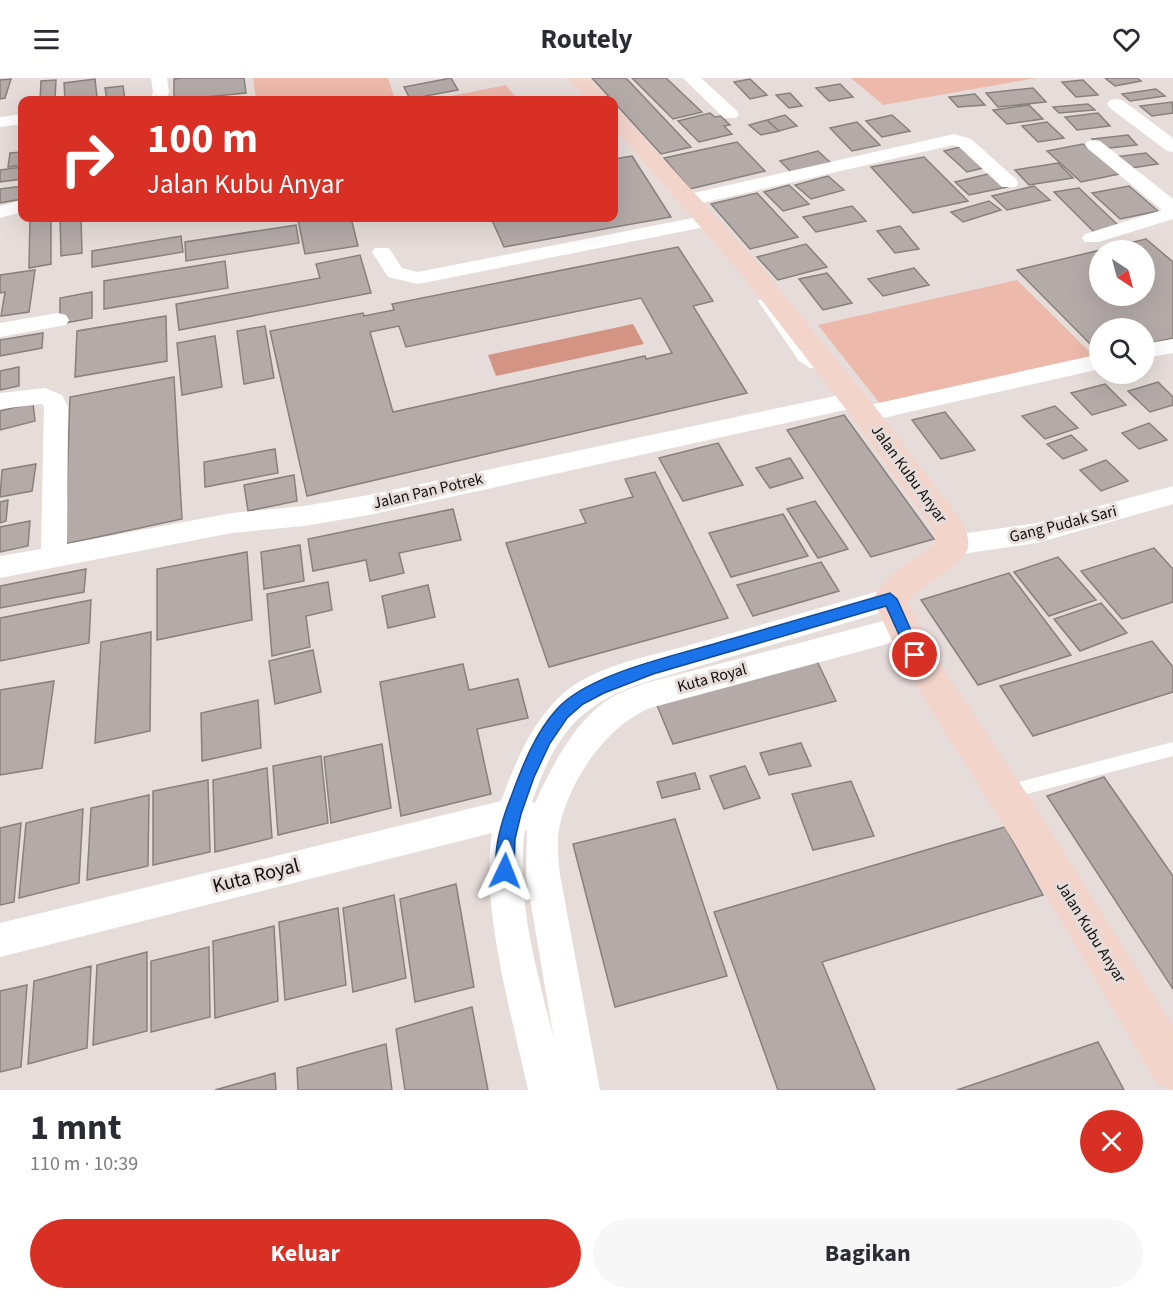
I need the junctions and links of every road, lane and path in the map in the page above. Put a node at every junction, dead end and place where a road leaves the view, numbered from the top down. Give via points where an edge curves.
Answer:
1 (159, 78) edge
2 (577, 78) edge
3 (691, 78) edge
4 (160, 96) edge
5 (595, 96) edge
6 (1116, 104) dead end
7 (730, 114) dead end
8 (18, 120) edge
9 (618, 120) edge
10 (0, 122) edge
11 (1094, 145) dead end
12 (1173, 147) edge
13 (1009, 183) dead end
14 (18, 207) edge
15 (699, 211) junction
16 (1173, 211) edge
17 (0, 212) edge
18 (1092, 238) dead end
19 (382, 252) dead end
20 (58, 320) dead end
21 (0, 330) edge
22 (1173, 346) edge
23 (1155, 349) edge
24 (1089, 363) edge
25 (0, 401) edge
26 (859, 407) junction
27 (1173, 495) edge
28 (952, 548) junction
29 (54, 555) junction
30 (0, 567) edge
31 (896, 614) junction
32 (1173, 749) edge
33 (1005, 793) junction
34 (529, 816) junction
35 (0, 940) edge
36 (1173, 1068) edge
37 (547, 1090) edge
38 (581, 1090) edge

1 - 4 street
2 - 5 street
3 - 7 street
6 - 12 street
8 - 10 street
9 - 15 street, Jalan Kubu Anyar
11 - 16 street
13 - 15 street via 965,143 954,140
14 - 17 street
15 - 19 street via 418,278 395,273
15 - 26 street, Jalan Kubu Anyar
16 - 18 street
20 - 21 street
22 - 23 street
24 - 26 street, Jalan Pan Potrek
25 - 29 street via 40,396 54,401
26 - 28 street, Jalan Kubu Anyar via 950,529
26 - 29 street, Jalan Pan Potrek via 358,507 232,523
27 - 28 street, Gang Pudak Sari via 1037,533
28 - 31 street via 897,588
29 - 30 street, Jalan Pan Potrek
31 - 33 street, Jalan Kubu Anyar via 915,655
31 - 34 street, Kuta Royal via 629,703 587,741 563,778
32 - 33 lane
33 - 36 street, Jalan Kubu Anyar
34 - 35 street, Kuta Royal via 389,842
34 - 37 street, Kuta Royal via 507,839 505,871
34 - 38 street, Kuta Royal via 541,847

